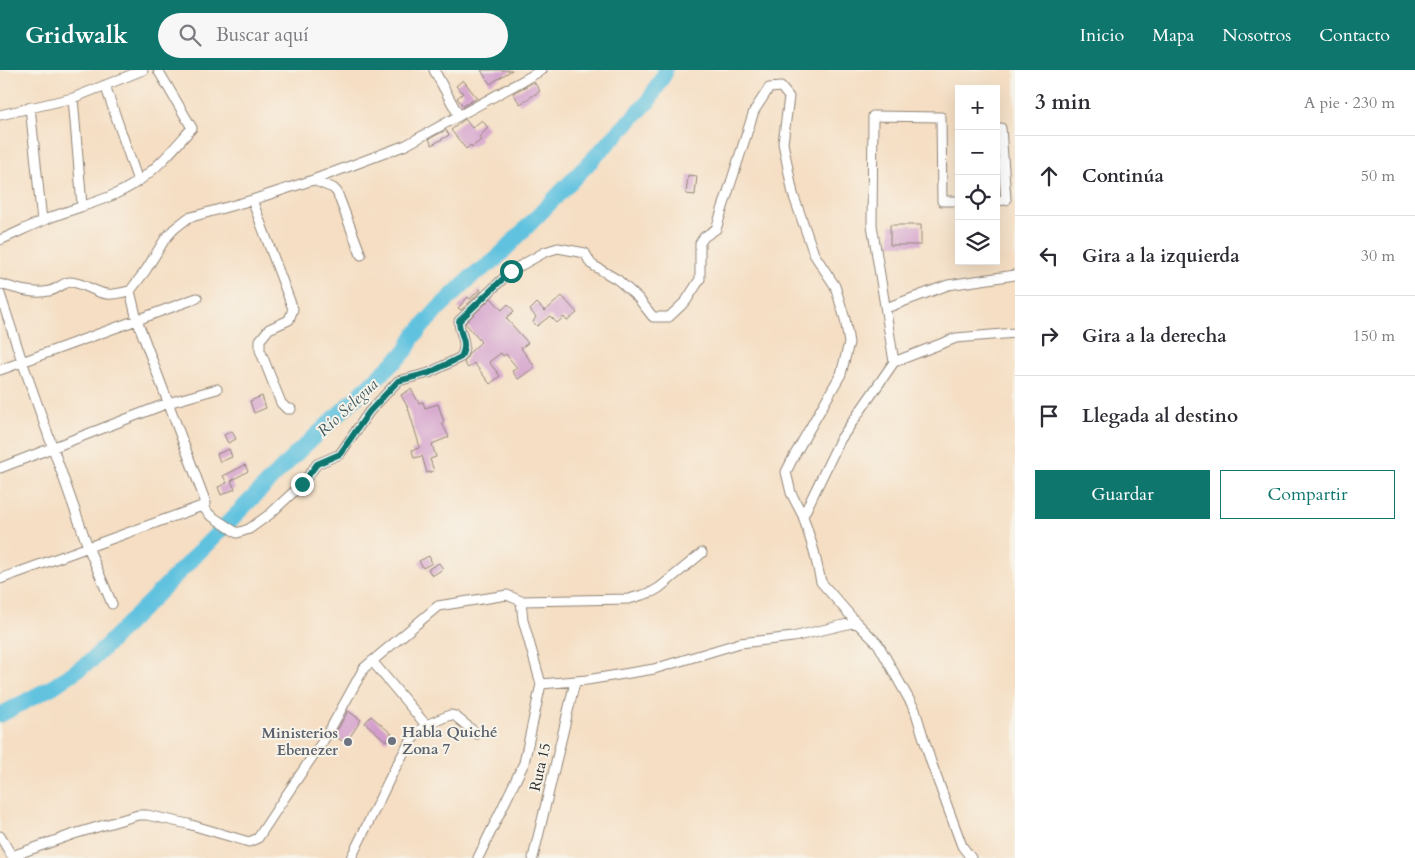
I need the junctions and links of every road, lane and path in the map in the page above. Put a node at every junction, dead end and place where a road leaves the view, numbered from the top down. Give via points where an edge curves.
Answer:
1 (143, 70) edge
2 (158, 70) edge
3 (434, 70) edge
4 (542, 70) edge
5 (105, 85) junction
6 (73, 98) junction
7 (30, 107) junction
8 (0, 115) edge
9 (459, 116) junction
10 (1001, 128) dead end
11 (313, 180) junction
12 (138, 181) junction
13 (252, 200) junction
14 (955, 201) edge
15 (1000, 201) edge
16 (82, 206) junction
17 (42, 221) junction
18 (0, 240) edge
19 (361, 255) dead end
20 (1015, 275) edge
21 (0, 284) edge
22 (130, 291) junction
23 (0, 294) edge
24 (197, 298) dead end
25 (886, 308) junction
26 (137, 320) junction
27 (1015, 333) edge
28 (22, 361) junction
29 (894, 362) junction
30 (0, 370) edge
31 (217, 388) dead end
32 (168, 403) junction
33 (291, 409) dead end
34 (54, 448) junction
35 (0, 468) edge
36 (202, 506) junction
37 (802, 516) junction
38 (88, 547) junction
39 (702, 553) dead end
40 (0, 579) edge
41 (521, 602) junction
42 (112, 604) dead end
43 (856, 622) junction
44 (372, 661) junction
45 (575, 682) junction
46 (541, 684) junction
47 (426, 725) junction
48 (477, 734) dead end
49 (0, 836) edge
50 (12, 857) edge
51 (352, 858) edge
52 (478, 858) edge
53 (533, 858) edge
54 (971, 858) edge

1 - 5 street
2 - 12 street via 192,128
3 - 9 street
4 - 9 street
5 - 6 street
5 - 12 street
6 - 7 street
6 - 16 street
7 - 8 street
7 - 17 street
9 - 11 street via 406,144
10 - 15 street via 1006,200
11 - 13 street
11 - 19 street via 337,192
12 - 16 street via 112,197
13 - 22 street via 188,218 165,239
13 - 33 street via 293,309 289,320 269,329 260,340 260,350 280,403
14 - 25 street via 942,201 941,117 873,116 872,225
16 - 17 street
17 - 18 street
20 - 25 street via 948,285
21 - 22 street via 37,292 51,291 71,282 106,294
22 - 26 street
23 - 28 street
24 - 26 street
25 - 29 street
26 - 28 street
26 - 32 street
27 - 29 street via 956,338
28 - 30 street
28 - 34 street
29 - 37 street via 840,440
31 - 32 street
32 - 34 street
32 - 36 street via 206,503
34 - 35 street
34 - 38 street
36 - 37 street via 237,533 249,529 270,514 302,484 317,464 340,454 369,412 398,381 429,373 461,357 465,341 459,321 511,271 545,252 558,248 585,253 591,264 618,280 654,317 669,317 686,301 700,279 700,243 716,229 754,111 769,88 781,87 789,97 783,143 793,194 814,254 835,286 849,343 841,374 786,472
36 - 38 street
37 - 43 street via 821,582
38 - 40 street
38 - 42 street
39 - 41 street via 659,588 629,599
41 - 44 street via 506,595 438,606
41 - 46 street
43 - 45 street via 793,637 740,643 654,669
43 - 54 street via 878,644 915,710 962,846
44 - 47 street
44 - 50 street via 364,668 327,735 258,838 249,842 188,824 138,815
45 - 46 street
45 - 53 street, Ruta 15
46 - 52 street via 524,763
47 - 48 street via 446,716 455,716
47 - 51 street via 408,744
49 - 50 street

